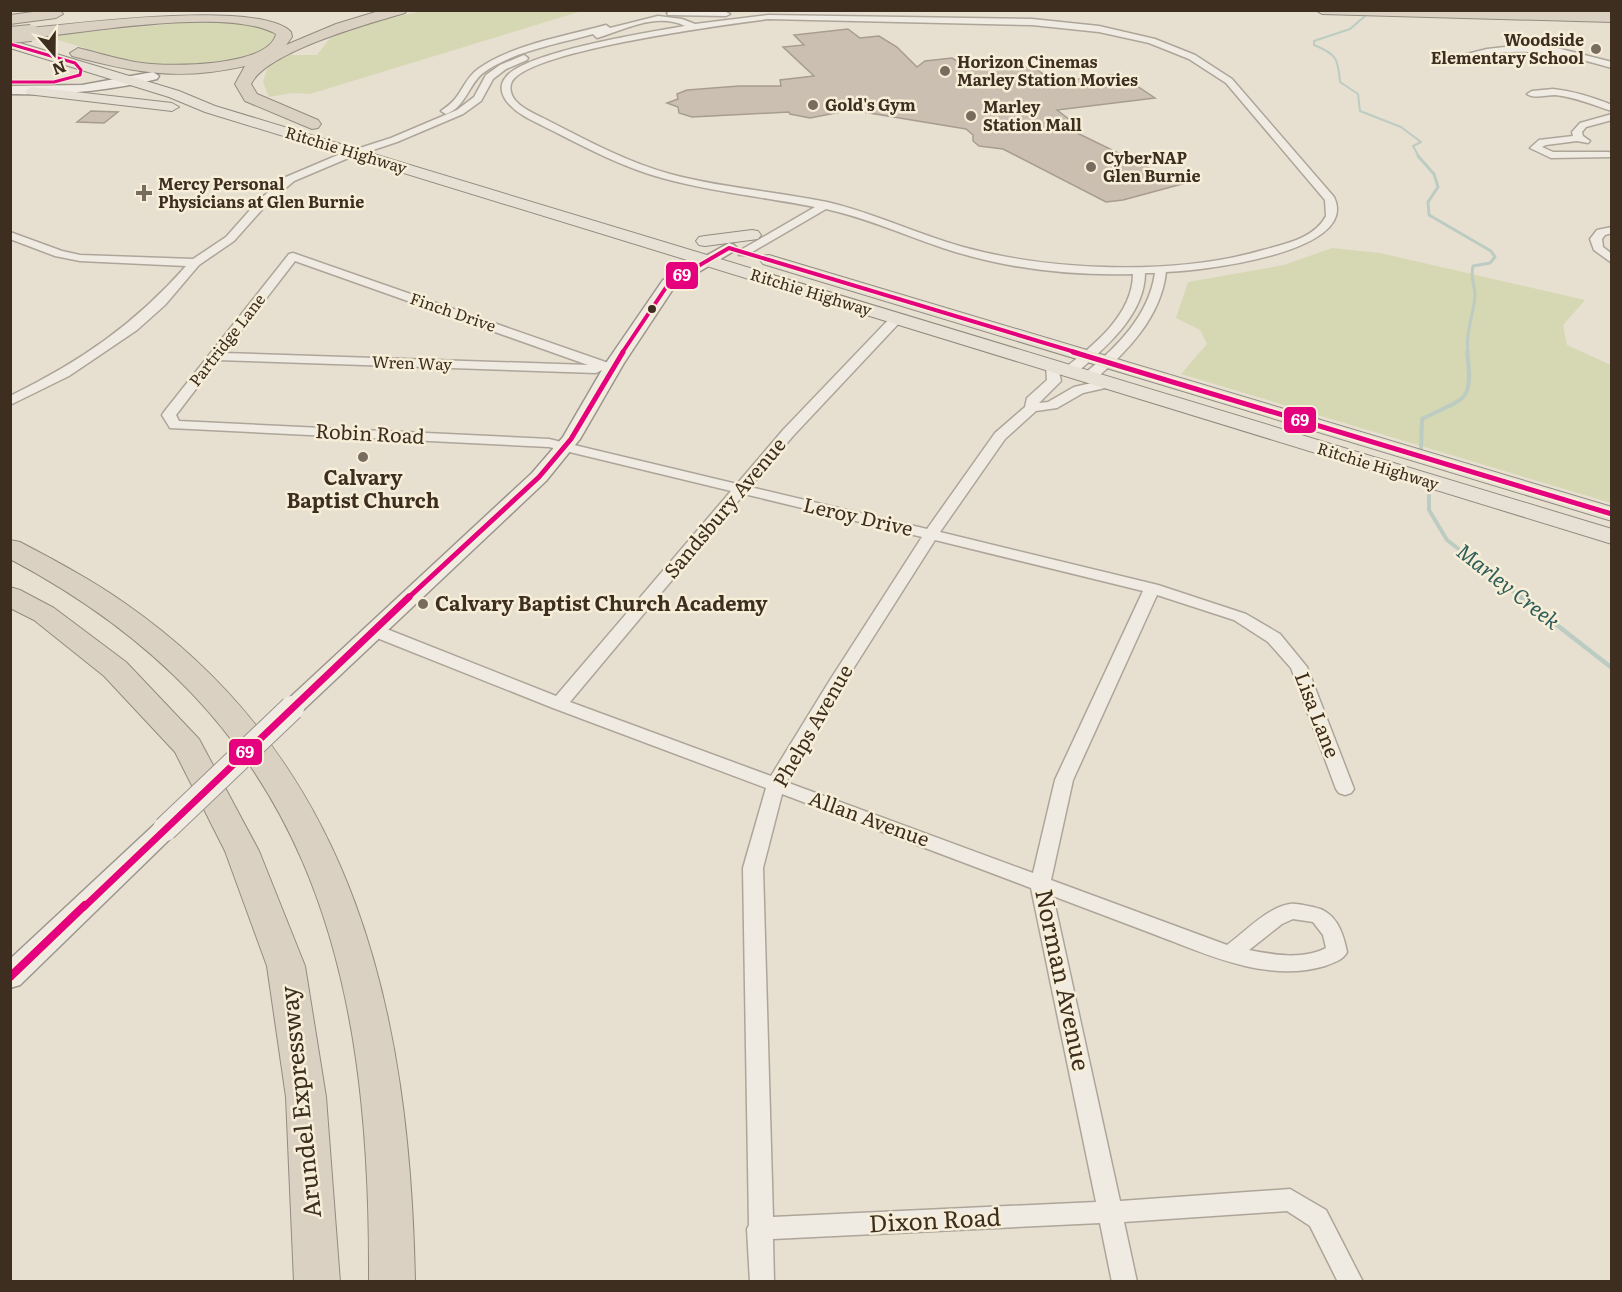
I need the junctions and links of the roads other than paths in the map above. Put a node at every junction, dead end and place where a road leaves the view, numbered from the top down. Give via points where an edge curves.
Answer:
1 (70, 10) edge
2 (144, 10) edge
3 (230, 10) edge
4 (400, 10) edge
5 (1322, 10) edge
6 (649, 16) junction
7 (784, 16) junction
8 (1611, 18) edge
9 (10, 21) edge
10 (699, 26) junction
11 (76, 29) junction
12 (10, 33) edge
13 (10, 44) edge
14 (1467, 55) dead end
15 (76, 58) junction
16 (1611, 65) edge
17 (138, 77) junction
18 (10, 82) edge
19 (49, 84) junction
20 (10, 90) edge
21 (32, 91) junction
22 (174, 94) junction
23 (1532, 94) dead end
24 (1611, 108) edge
25 (1611, 117) edge
26 (240, 118) junction
27 (318, 125) joint
28 (358, 136) dead end
29 (1578, 138) junction
30 (380, 143) junction
31 (405, 151) dead end
32 (358, 153) junction
33 (1610, 156) edge
34 (806, 202) junction
35 (825, 205) junction
36 (1611, 230) edge
37 (684, 235) dead end
38 (752, 235) junction
39 (10, 236) edge
40 (705, 241) junction
41 (293, 256) joint
42 (726, 257) junction
43 (1611, 260) edge
44 (195, 263) junction
45 (1161, 268) junction
46 (1138, 269) junction
47 (897, 318) junction
48 (213, 356) junction
49 (612, 369) junction
50 (1086, 369) junction
51 (10, 401) edge
52 (1032, 408) junction
53 (175, 425) joint
54 (565, 447) junction
55 (741, 489) junction
56 (1611, 514) edge
57 (931, 534) junction
58 (1611, 537) edge
59 (10, 548) edge
60 (1152, 588) junction
61 (10, 596) edge
62 (373, 630) junction
63 (559, 705) junction
64 (776, 784) junction
65 (1345, 789) dead end
66 (1040, 883) junction
67 (1230, 953) junction
68 (10, 977) edge
69 (1110, 1212) junction
70 (759, 1229) junction
71 (317, 1281) edge
72 (392, 1281) edge
73 (762, 1281) edge
74 (1125, 1281) edge
75 (1351, 1281) edge

1 - 9 highway
2 - 9 highway
3 - 11 highway
4 - 27 highway via 322,34 249,71 243,84 251,97
5 - 8 highway
6 - 7 street
6 - 10 street via 684,15
6 - 30 street via 489,66 473,77 462,100 448,111 382,137
7 - 10 street
7 - 45 street via 1070,25 1152,41 1206,63 1229,81 1324,191 1334,209 1325,227 1310,238 1278,250 1228,262
10 - 30 street via 674,17 653,18 525,58 489,77 482,94 471,106
10 - 34 street via 587,46 534,63 510,77 507,96 526,113 649,170 713,187
11 - 12 highway, bridge
11 - 15 highway via 231,17 273,24 284,37 259,56 199,69 151,70
12 - 15 main road, Ritchie Highway
13 - 15 main road, Ritchie Highway
14 - 16 street via 1521,46 1569,52
15 - 17 main road, Ritchie Highway
15 - 19 main road via 80,75
17 - 19 main road
17 - 21 main road via 84,89
17 - 22 main road, Ritchie Highway
17 - 27 main road, Ritchie Highway
18 - 19 main road
20 - 21 main road
21 - 26 main road
22 - 26 main road, Ritchie Highway
22 - 30 main road via 349,144
23 - 24 street via 1571,94
25 - 29 street via 1583,125 1577,132
26 - 32 main road, Ritchie Highway
28 - 30 main road, Ritchie Highway
29 - 33 street
29 - 33 street via 1543,142 1535,148 1551,155
30 - 31 main road, Ritchie Highway
30 - 32 street
32 - 42 main road, Ritchie Highway
32 - 44 street via 354,160 278,190 230,239
34 - 35 street
34 - 38 street
35 - 42 street
35 - 46 street via 989,257 1047,266
36 - 43 street via 1596,239 1598,248
37 - 40 main road, Ritchie Highway
38 - 40 main road
38 - 42 street
39 - 44 street via 80,258
40 - 42 main road, Ritchie Highway
41 - 48 street, Partridge Lane
41 - 49 street, Finch Drive
42 - 47 main road, Ritchie Highway
42 - 49 main road via 669,283
42 - 50 main road, Ritchie Highway
44 - 51 street via 157,305 125,332 85,360
45 - 46 street
45 - 50 street via 1157,291 1134,333
46 - 50 street via 1140,286
47 - 50 main road, Ritchie Highway
47 - 55 street, Sandsbury Avenue
48 - 49 street, Wren Way
48 - 53 street, Partridge Lane via 169,415
49 - 54 main road
50 - 52 street, Phelps Avenue via 1054,381 1032,401
50 - 52 street, Phelps Avenue via 1079,390 1052,405
50 - 56 main road, Ritchie Highway
50 - 58 main road, Ritchie Highway
52 - 57 street, Phelps Avenue via 989,450
53 - 54 street, Robin Road via 549,442
54 - 55 street, Leroy Drive
54 - 62 main road via 527,489
55 - 57 street, Leroy Drive
55 - 63 street, Sandsbury Avenue
57 - 60 street, Leroy Drive
57 - 64 street, Phelps Avenue
59 - 72 highway via 122,614 185,667 236,723 303,825 347,929 374,1043 390,1177
60 - 65 street, Lisa Lane via 1240,617 1274,638 1299,667
60 - 66 street, Norman Avenue via 1064,780
61 - 71 highway, Arundel Expressway via 44,614 115,669 188,747 242,851 286,966 306,1097
62 - 63 street, Allan Avenue
62 - 68 main road, bridge
63 - 64 street, Allan Avenue
64 - 66 street, Allan Avenue
64 - 70 street, Phelps Avenue via 753,867
66 - 67 street, Allan Avenue
66 - 69 street, Norman Avenue
67 - 67 street, Allan Avenue via 1291,911 1319,916 1333,933 1337,952 1323,961 1290,964
69 - 70 street, Dixon Road
69 - 74 street, Norman Avenue
69 - 75 street, Dixon Road via 1290,1200 1318,1218
70 - 73 street, Phelps Avenue

